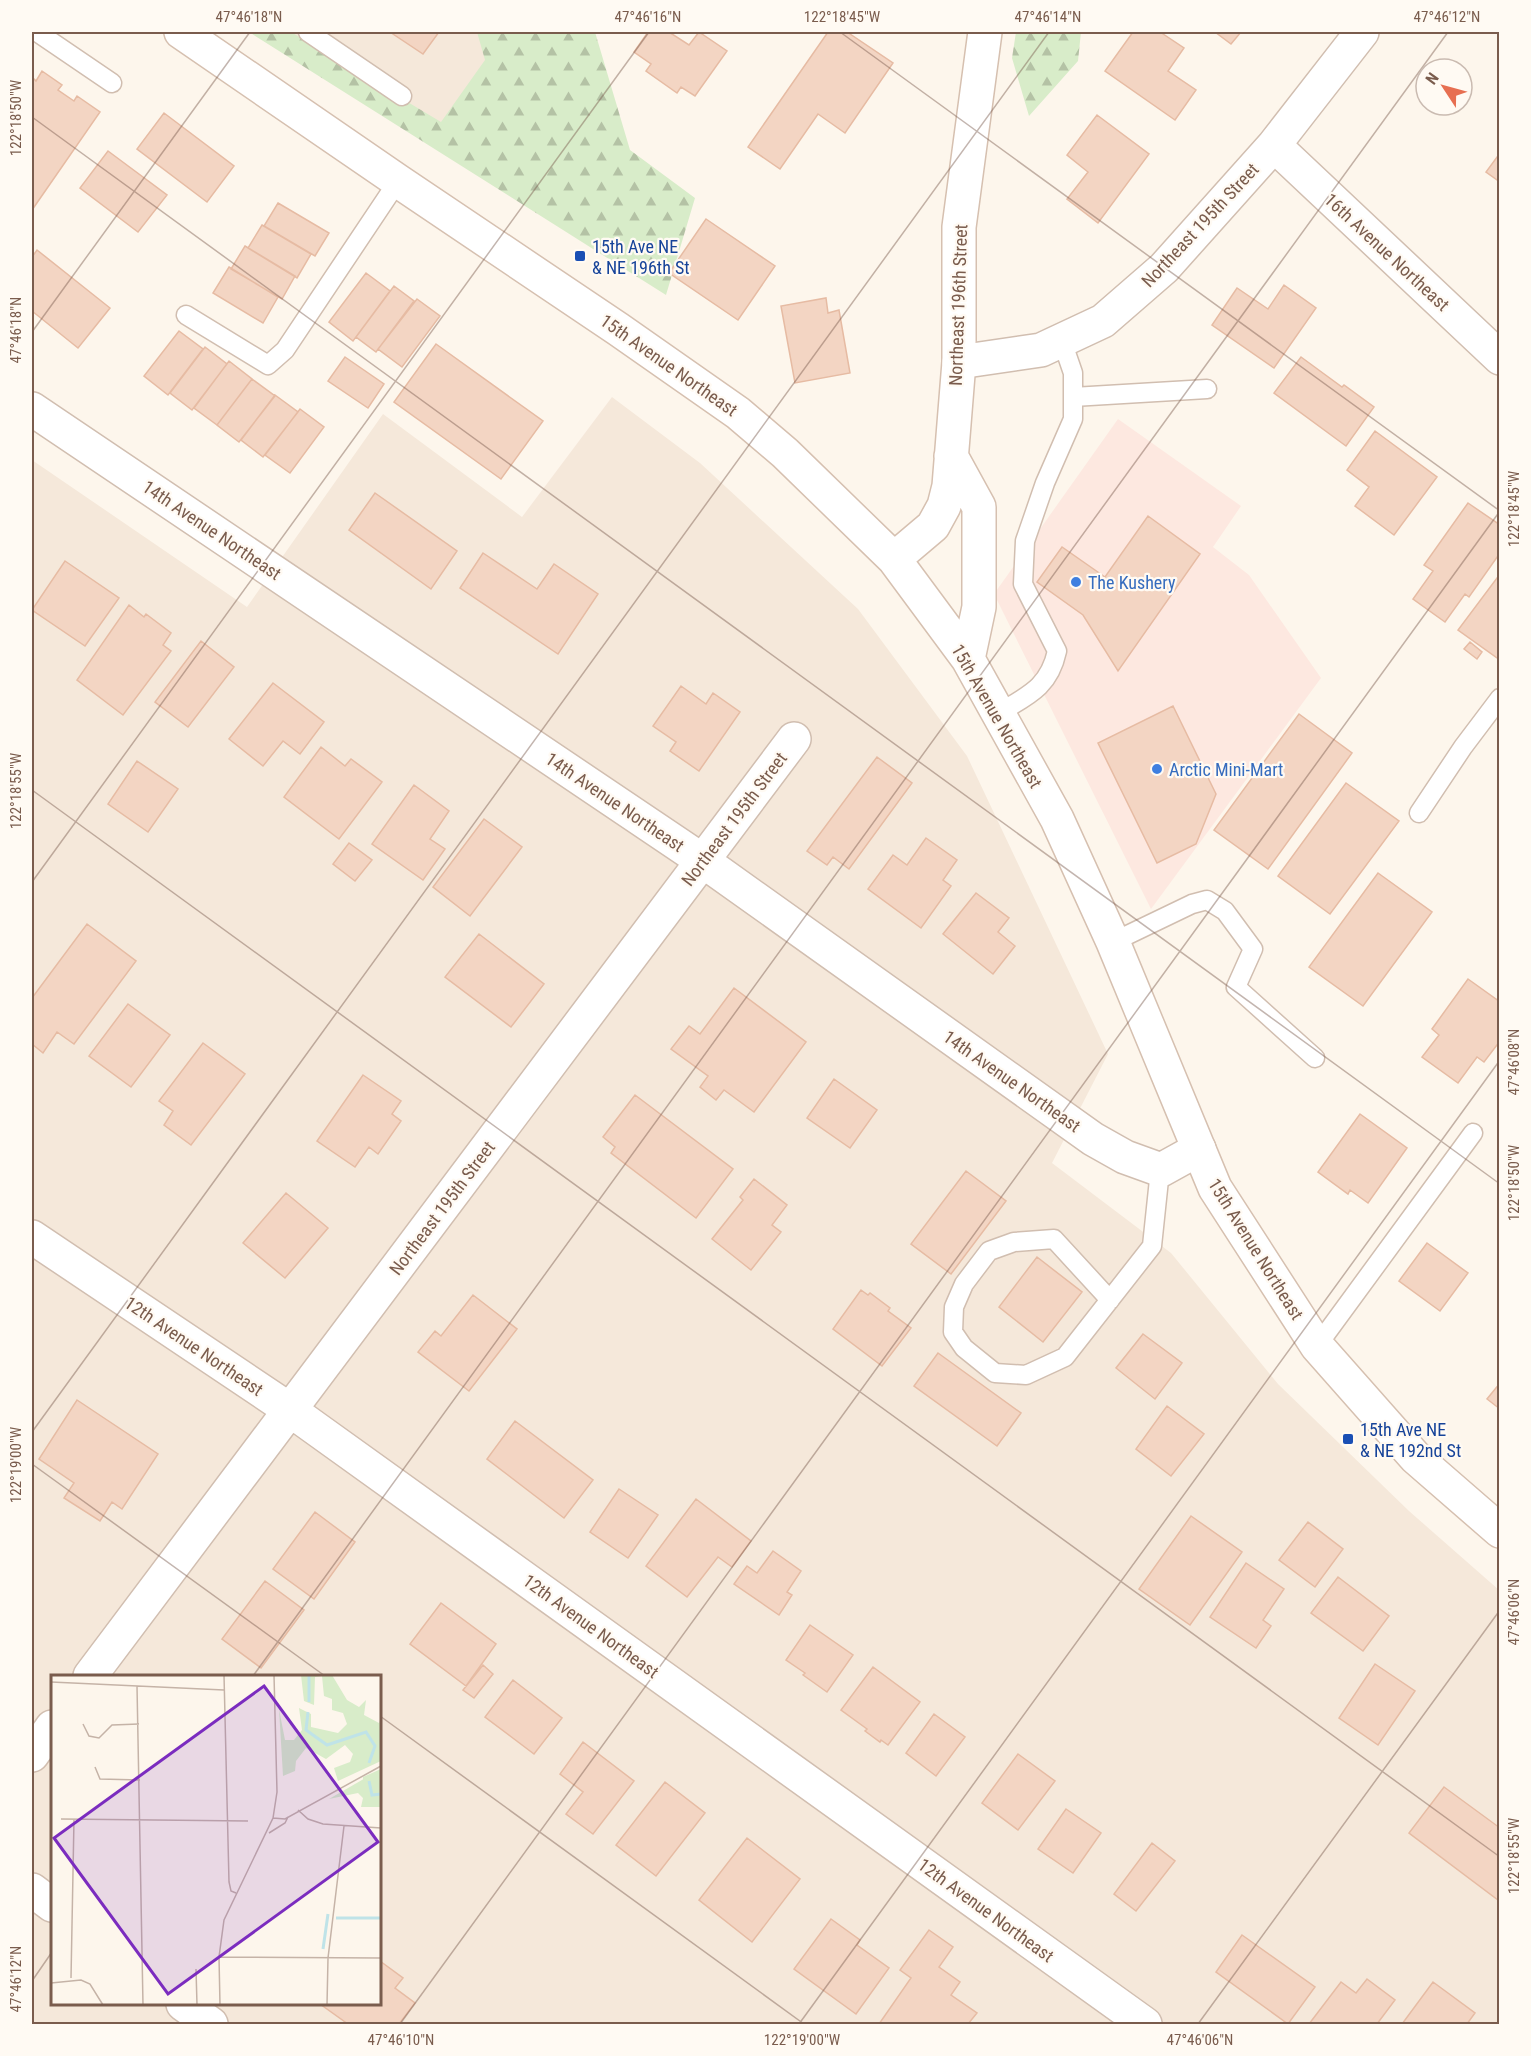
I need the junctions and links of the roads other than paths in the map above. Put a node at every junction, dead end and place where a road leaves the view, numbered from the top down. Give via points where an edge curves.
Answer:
1 (37, 32) edge
2 (181, 32) edge
3 (308, 32) edge
4 (985, 32) edge
5 (1362, 32) edge
6 (112, 83) dead end
7 (402, 96) dead end
8 (1274, 145) junction
9 (398, 181) junction
10 (186, 315) dead end
11 (1062, 341) junction
12 (1500, 358) edge
13 (959, 362) junction
14 (1208, 388) dead end
15 (1072, 397) junction
16 (32, 409) edge
17 (951, 456) junction
18 (894, 559) junction
19 (968, 659) junction
20 (1500, 698) edge
21 (997, 714) junction
22 (794, 739) dead end
23 (1419, 813) dead end
24 (703, 861) junction
25 (1113, 942) junction
26 (1316, 1058) dead end
27 (1473, 1133) dead end
28 (1199, 1149) junction
29 (1160, 1170) junction
30 (32, 1237) edge
31 (1110, 1300) junction
32 (1317, 1346) junction
33 (290, 1410) junction
34 (1500, 1530) edge
35 (91, 1675) edge
36 (51, 1727) edge
37 (32, 1755) edge
38 (32, 1890) edge
39 (51, 1904) edge
40 (184, 2005) edge
41 (211, 2025) edge
42 (1145, 2025) edge

1 - 6 lane
2 - 9 street, 15th Avenue Northeast
3 - 7 lane
4 - 13 street, Northeast 196th Street via 959,227
5 - 8 street, Northeast 195th Street
8 - 11 street, Northeast 195th Street via 1164,268 1103,321
8 - 12 street, 16th Avenue Northeast
9 - 10 lane via 285,350 268,365
9 - 18 street, 15th Avenue Northeast via 738,413
11 - 13 street, Northeast 195th Street via 1041,350
11 - 15 lane via 1073,373
13 - 17 street, Northeast 196th Street
14 - 15 lane
15 - 21 lane via 1072,419 1025,541 1023,584 1057,651 1054,666 1036,691
16 - 24 street, 14th Avenue Northeast
17 - 18 street, Northeast 196th Street via 949,486 940,516
17 - 19 street via 979,507 979,607
18 - 19 street, 15th Avenue Northeast
19 - 21 street, 15th Avenue Northeast
20 - 23 lane
21 - 25 street, 15th Avenue Northeast via 1057,819
22 - 24 street, Northeast 195th Street
24 - 29 street, 14th Avenue Northeast via 1093,1139
24 - 33 street, Northeast 195th Street
25 - 26 lane via 1207,900 1226,911 1253,949 1236,987
25 - 28 street, 15th Avenue Northeast
27 - 32 lane
28 - 29 street
28 - 32 street, 15th Avenue Northeast via 1215,1188
29 - 31 lane via 1152,1246
30 - 33 street, 12th Avenue Northeast
31 - 31 lane via 1065,1357 1026,1375 995,1373 964,1348 953,1332 954,1306 964,1284 989,1251 1014,1242 1054,1239
32 - 34 street, 15th Avenue Northeast via 1416,1458
33 - 35 street, Northeast 195th Street
33 - 42 street, 12th Avenue Northeast
36 - 37 street
38 - 39 street
40 - 41 street

